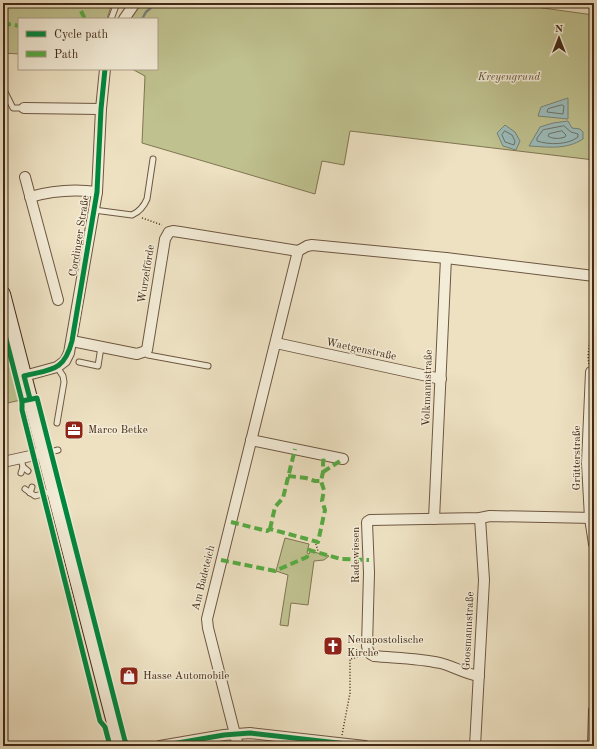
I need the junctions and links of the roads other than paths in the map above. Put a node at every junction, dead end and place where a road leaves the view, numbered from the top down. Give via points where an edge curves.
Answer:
1 (117, 3) edge
2 (135, 3) edge
3 (111, 18) edge
4 (125, 18) edge
5 (105, 70) edge
6 (3, 88) edge
7 (24, 108) joint
8 (101, 109) junction
9 (152, 159) dead end
10 (25, 177) dead end
11 (97, 192) junction
12 (30, 197) junction
13 (94, 210) junction
14 (298, 251) junction
15 (446, 258) junction
16 (594, 276) edge
17 (3, 294) edge
18 (58, 300) dead end
19 (72, 341) junction
20 (276, 343) junction
21 (101, 347) junction
22 (143, 352) junction
23 (79, 362) dead end
24 (208, 366) dead end
25 (57, 367) junction
26 (591, 372) road end
27 (24, 376) junction
28 (441, 380) junction
29 (57, 423) dead end
30 (251, 440) junction
31 (58, 450) dead end
32 (44, 453) junction
33 (343, 459) dead end
34 (3, 462) edge
35 (22, 463) junction
36 (28, 471) dead end
37 (21, 473) dead end
38 (32, 487) dead end
39 (25, 489) dead end
40 (54, 491) junction
41 (30, 493) junction
42 (480, 518) junction
43 (592, 518) edge
44 (434, 519) junction
45 (594, 544) edge
46 (479, 676) junction
47 (594, 710) edge
48 (234, 733) junction
49 (120, 746) edge
50 (160, 746) edge
51 (238, 746) edge
52 (365, 746) edge
53 (475, 746) edge
54 (593, 746) edge

1 - 3 lane
2 - 4 street
5 - 8 street, Cordinger Straße
6 - 7 lane via 13,108
7 - 8 street
8 - 11 street, Cordinger Straße
9 - 13 lane via 147,199 145,205 135,214
10 - 12 street
11 - 12 street via 78,190
11 - 13 street, Cordinger Straße
12 - 18 street
13 - 19 street, Cordinger Straße
14 - 15 street via 312,245
14 - 20 street, Am Badeteich
14 - 22 street, Wurzelförde via 169,232 165,239 149,344
15 - 16 street
15 - 28 street, Volkmannstraße
17 - 27 main road
19 - 21 street
19 - 25 street, Cordinger Straße via 65,361
20 - 28 street, Waetgenstraße
20 - 30 street, Am Badeteich
21 - 22 street via 137,354
21 - 23 lane via 98,366
22 - 24 lane
25 - 27 street
25 - 29 lane via 64,376
26 - 43 street, Grütterstraße via 587,463
27 - 32 main road
28 - 44 street, Volkmannstraße
30 - 33 street
30 - 48 street, Am Badeteich via 207,619
31 - 32 lane
32 - 35 street
32 - 40 main road
34 - 35 street
35 - 36 lane
35 - 37 lane
38 - 41 lane
39 - 41 lane
40 - 41 lane via 35,496
40 - 49 main road
42 - 43 street, Radewiesen
42 - 44 street, Radewiesen
42 - 46 street, Goosmannstraße via 484,580
43 - 45 street, Grütterstraße
44 - 46 street, Radewiesen via 367,522 368,651 374,656 442,663
46 - 53 street, Goosmannstraße
47 - 54 street
48 - 50 street
48 - 51 street, Am Badeteich
48 - 52 street via 277,735

